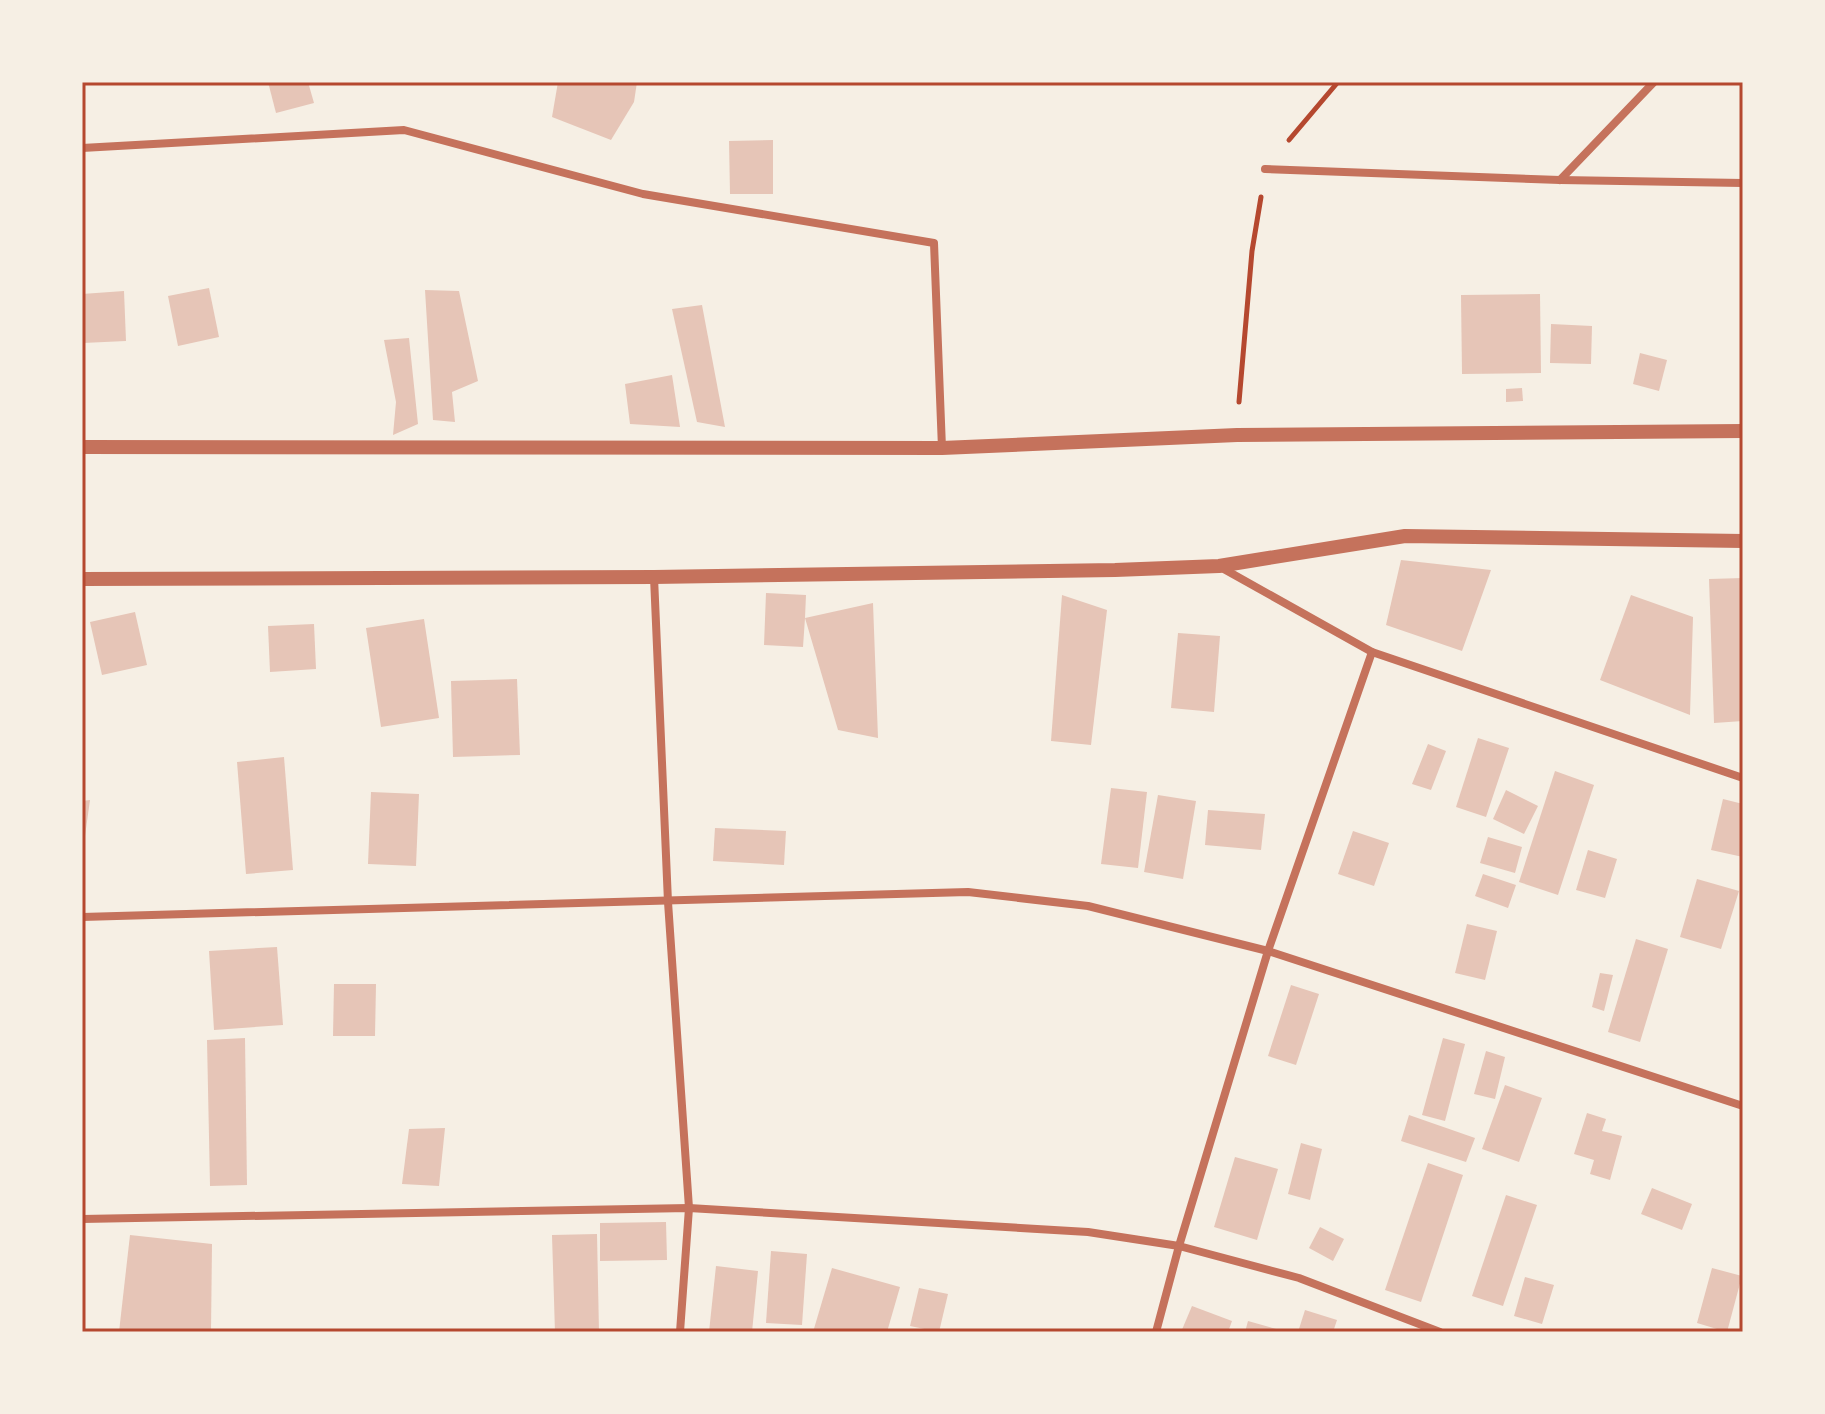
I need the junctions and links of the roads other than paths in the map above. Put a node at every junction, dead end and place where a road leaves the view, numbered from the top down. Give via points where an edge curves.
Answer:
1 (1654, 82) edge
2 (82, 148) edge
3 (1265, 169) road end
4 (1560, 180) junction
5 (1743, 183) edge
6 (1743, 431) edge
7 (82, 447) edge
8 (942, 448) junction
9 (1743, 541) edge
10 (1219, 566) junction
11 (654, 577) junction
12 (82, 579) edge
13 (1372, 652) junction
14 (1743, 778) edge
15 (668, 902) junction
16 (82, 917) edge
17 (1268, 951) junction
18 (1743, 1106) edge
19 (689, 1208) junction
20 (82, 1219) edge
21 (1179, 1246) junction
22 (680, 1332) edge
23 (1156, 1332) edge
24 (1440, 1332) edge

1 - 4 street
2 - 8 street via 404,130 643,194 934,243
3 - 4 street
4 - 5 street
6 - 8 street via 1237,435
7 - 8 street
9 - 10 street via 1405,536
10 - 11 street
10 - 13 street
11 - 12 street
11 - 15 street
13 - 14 street
13 - 17 street
15 - 16 street
15 - 17 street via 968,892 1088,906
15 - 19 street
17 - 18 street
17 - 21 street
19 - 20 street
19 - 21 street via 1088,1232
19 - 22 street
21 - 23 street
21 - 24 street via 1299,1278

